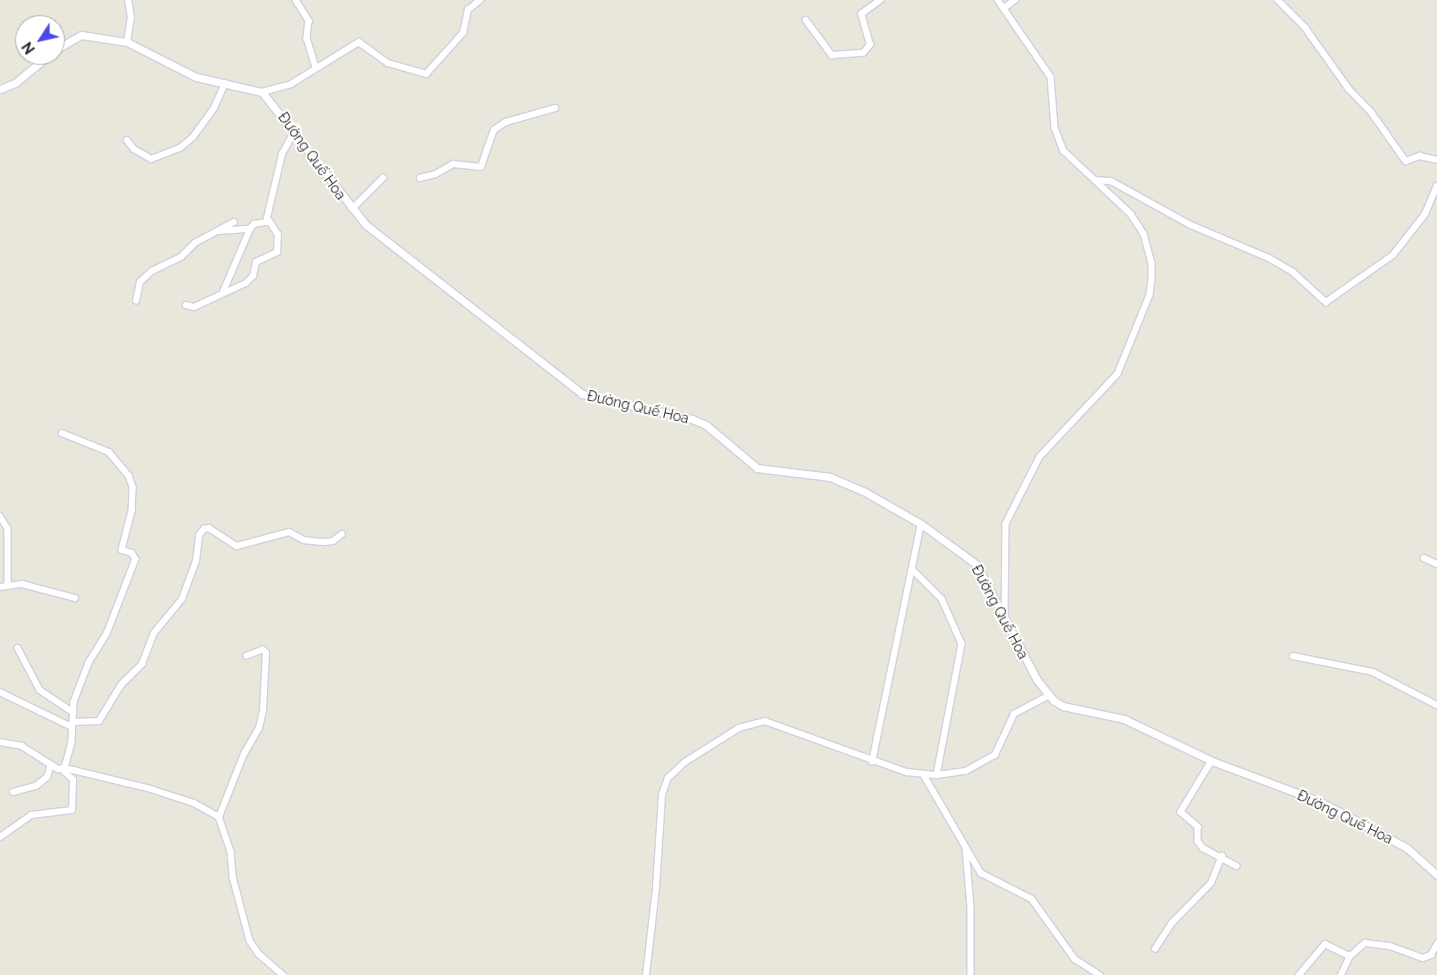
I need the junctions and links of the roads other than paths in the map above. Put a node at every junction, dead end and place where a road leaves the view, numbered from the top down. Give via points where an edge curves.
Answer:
1 (128, 0) edge
2 (296, 0) edge
3 (480, 0) edge
4 (880, 0) edge
5 (998, 0) edge
6 (1015, 0) edge
7 (1278, 0) edge
8 (1004, 8) junction
9 (806, 20) dead end
10 (127, 42) junction
11 (65, 44) edge
12 (37, 65) edge
13 (316, 68) junction
14 (225, 83) junction
15 (0, 89) edge
16 (262, 92) junction
17 (555, 108) dead end
18 (295, 131) junction
19 (127, 140) dead end
20 (1437, 160) edge
21 (383, 178) dead end
22 (420, 178) dead end
23 (1095, 180) junction
24 (1437, 186) edge
25 (352, 209) junction
26 (234, 222) dead end
27 (268, 222) junction
28 (250, 229) junction
29 (214, 231) junction
30 (223, 292) junction
31 (136, 301) dead end
32 (186, 305) dead end
33 (62, 433) dead end
34 (0, 516) edge
35 (921, 524) junction
36 (342, 534) dead end
37 (1424, 558) dead end
38 (1437, 564) edge
39 (912, 569) junction
40 (8, 584) junction
41 (0, 587) edge
42 (75, 598) dead end
43 (1005, 618) junction
44 (18, 648) dead end
45 (247, 656) dead end
46 (1293, 656) dead end
47 (0, 692) edge
48 (1048, 696) junction
49 (1437, 705) edge
50 (73, 712) junction
51 (73, 724) junction
52 (0, 742) edge
53 (1212, 761) junction
54 (872, 762) junction
55 (51, 765) junction
56 (63, 768) junction
57 (924, 775) junction
58 (937, 775) junction
59 (13, 792) dead end
60 (219, 817) junction
61 (0, 837) edge
62 (966, 846) junction
63 (1222, 856) junction
64 (1237, 866) dead end
65 (1437, 875) edge
66 (1437, 944) edge
67 (1155, 949) dead end
68 (1350, 956) junction
69 (283, 975) edge
70 (646, 975) edge
71 (970, 975) edge
72 (1100, 975) edge
73 (1299, 975) edge
74 (1341, 975) edge

1 - 10 street via 131,18
2 - 13 street via 309,22 307,38
3 - 13 street via 468,10 463,33 426,74 388,63 359,42
4 - 9 street via 861,14 870,45 863,53 832,55
5 - 8 street
6 - 8 street
7 - 20 street via 1305,27 1406,162 1420,156
8 - 23 street via 1051,77 1055,128 1064,151
10 - 11 street via 81,35
10 - 14 street via 189,74
12 - 15 street via 15,83
13 - 16 street via 291,84
14 - 16 street
14 - 19 street via 214,108 193,137 180,148 151,159 134,149
16 - 18 street, Đường Quế Hoa
17 - 22 street via 506,122 494,130 481,167 452,164 436,174
18 - 25 street, Đường Quế Hoa
18 - 27 street via 282,154
21 - 25 street
23 - 24 street via 1111,181 1191,224 1269,258 1293,272 1326,302 1393,255 1425,214
23 - 43 street via 1131,214 1144,234 1152,263 1150,296 1118,374 1040,458 1006,524
25 - 35 street, Đường Quế Hoa via 387,242 582,394 692,419 706,425 757,468 839,480
26 - 29 street
27 - 28 street via 254,224
27 - 30 street via 278,235 277,252 256,262 253,276 246,283
28 - 29 street
28 - 30 street
29 - 31 street via 140,282
30 - 32 street via 194,306
33 - 50 street via 109,452 129,476 133,492 132,511 122,550 135,555 134,565 104,639 89,663
34 - 40 street via 8,529
35 - 39 street
35 - 43 street, Đường Quế Hoa via 976,564
36 - 51 street via 333,541 324,542 304,540 289,532 237,546 209,528 204,529 198,539 196,561 182,599 154,633 142,664 121,685 99,721
37 - 38 street
39 - 54 street
39 - 58 street via 942,599 962,644
40 - 41 street
40 - 42 street via 22,584
43 - 48 street, Đường Quế Hoa
44 - 50 street via 40,690
45 - 60 street via 263,650 266,653 263,710 259,728 244,754
46 - 49 street via 1373,672
47 - 51 street
48 - 53 street, Đường Quế Hoa via 1063,706 1124,719
48 - 58 street via 1014,714 1000,748 990,760 975,769
50 - 51 street
51 - 56 street via 72,742
52 - 55 street via 22,746
53 - 63 street via 1181,812 1198,827 1198,841 1202,848
53 - 65 street, Đường Quế Hoa via 1321,802 1407,848
54 - 57 street
54 - 70 street via 830,743 765,721 739,728 675,770 662,794
55 - 56 street
55 - 59 street via 47,776 36,786
56 - 60 street via 151,790 194,804
56 - 61 street via 73,780 72,810 32,815
57 - 58 street
57 - 62 street
60 - 69 street via 229,844 233,877 250,941 259,954
62 - 71 street via 971,908
62 - 72 street via 981,873 1032,899 1076,959
63 - 64 street
63 - 67 street via 1211,883 1172,923
66 - 68 street via 1426,958 1369,942
68 - 73 street via 1326,944
68 - 74 street

